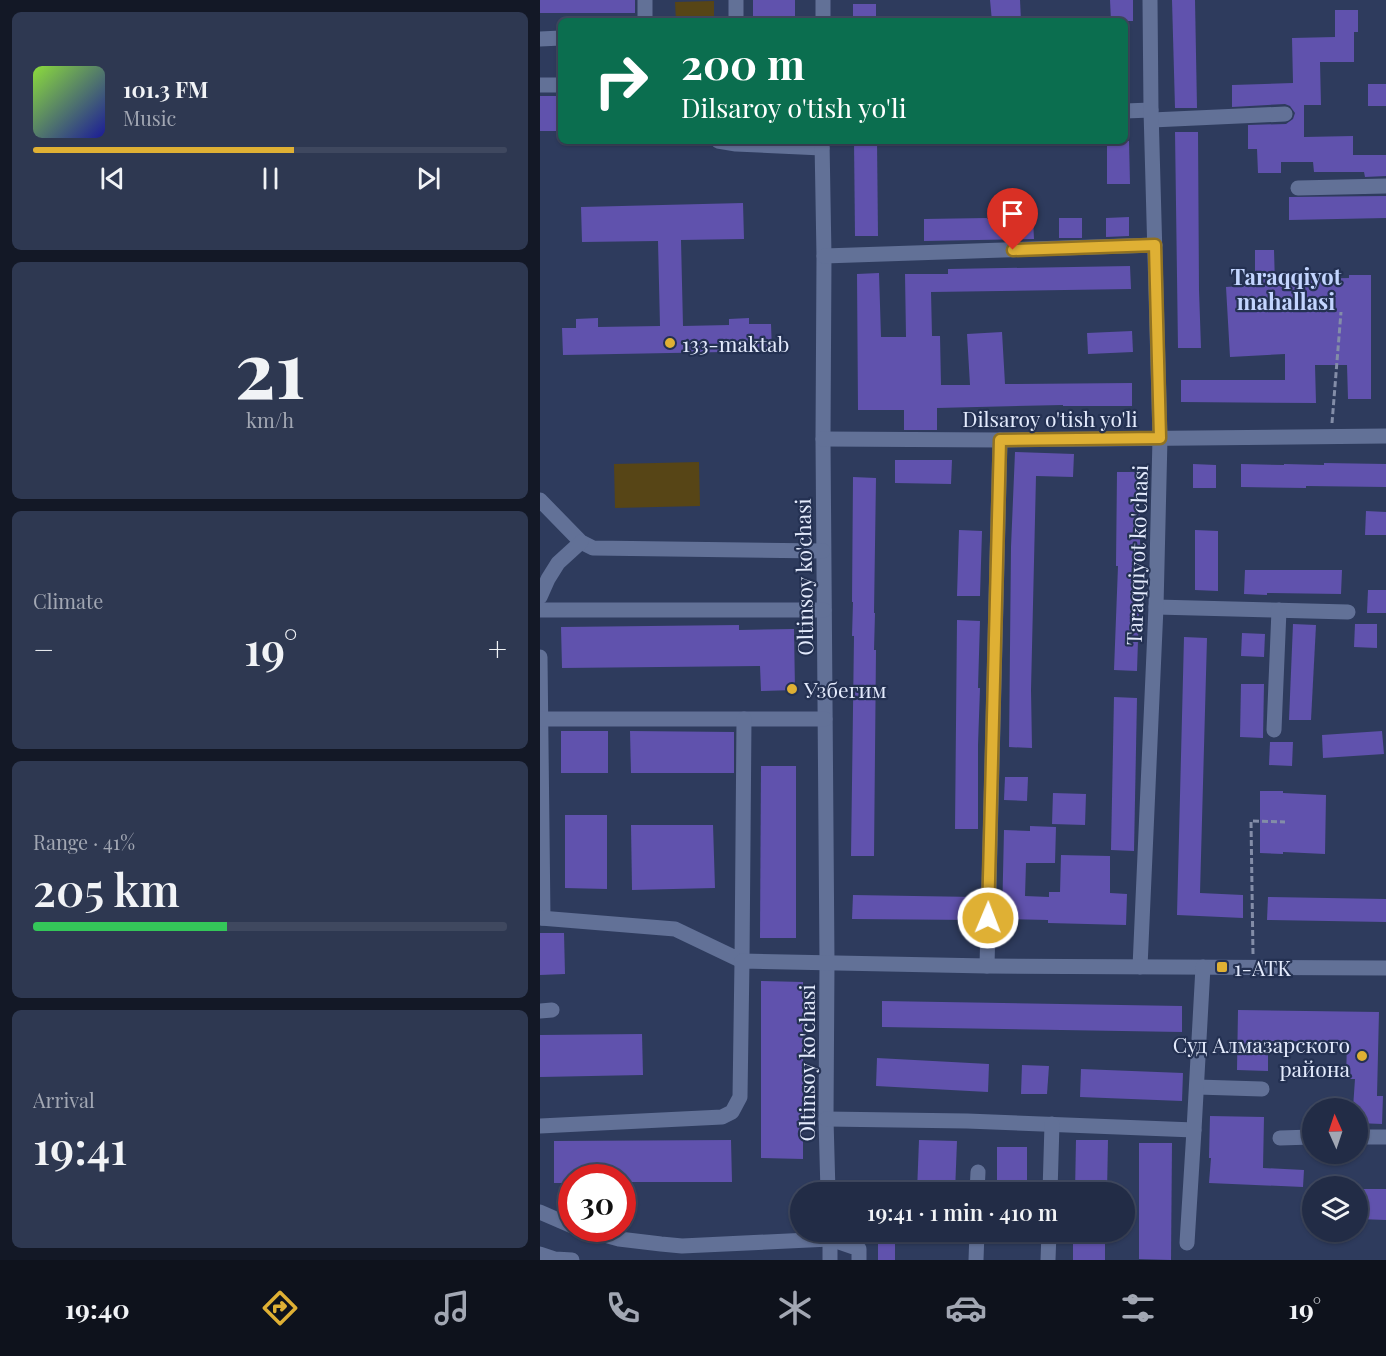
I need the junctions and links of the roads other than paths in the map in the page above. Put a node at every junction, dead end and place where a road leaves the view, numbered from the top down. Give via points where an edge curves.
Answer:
1 (645, 0) edge
2 (736, 0) edge
3 (824, 0) edge
4 (1150, 0) edge
5 (645, 18) edge
6 (736, 18) edge
7 (823, 18) edge
8 (558, 38) edge
9 (540, 39) edge
10 (540, 85) edge
11 (558, 85) edge
12 (1128, 111) edge
13 (1285, 114) dead end
14 (1152, 115) junction
15 (793, 144) edge
16 (822, 145) edge
17 (1386, 186) edge
18 (1298, 188) dead end
19 (1155, 245) junction
20 (824, 256) junction
21 (1386, 436) edge
22 (1160, 438) junction
23 (823, 439) junction
24 (1000, 440) junction
25 (540, 500) edge
26 (581, 542) junction
27 (823, 551) junction
28 (540, 597) edge
29 (1156, 607) junction
30 (540, 610) edge
31 (824, 610) junction
32 (1279, 610) junction
33 (1348, 612) dead end
34 (540, 657) edge
35 (541, 719) edge
36 (744, 719) junction
37 (825, 719) junction
38 (1274, 730) dead end
39 (541, 918) edge
40 (742, 961) junction
41 (827, 963) junction
42 (987, 966) junction
43 (1140, 967) junction
44 (1203, 967) junction
45 (1386, 968) edge
46 (1197, 1087) junction
47 (1262, 1089) dead end
48 (826, 1119) junction
49 (1052, 1124) junction
50 (540, 1126) edge
51 (1194, 1130) junction
52 (1302, 1137) edge
53 (1368, 1137) edge
54 (1386, 1137) edge
55 (1280, 1138) dead end
56 (978, 1172) dead end
57 (828, 1182) edge
58 (978, 1182) edge
59 (1050, 1182) edge
60 (540, 1212) edge
61 (558, 1220) edge
62 (790, 1238) edge
63 (636, 1241) edge
64 (830, 1242) edge
65 (845, 1242) edge
66 (977, 1242) edge
67 (1049, 1242) edge
68 (1187, 1243) dead end
69 (540, 1254) edge
70 (572, 1260) edge
71 (830, 1260) edge
72 (859, 1260) edge
73 (976, 1260) edge
74 (1048, 1260) edge

1 - 5 street
2 - 6 street
3 - 7 street
4 - 14 street, Taraqqiyot ko'chasi
8 - 9 street
10 - 11 street
12 - 14 street
13 - 14 street
14 - 19 street, Taraqqiyot ko'chasi
15 - 16 street
16 - 20 street, Oltinsoy ko'chasi
17 - 18 street
19 - 20 street
19 - 22 street, Taraqqiyot ko'chasi
20 - 23 street, Oltinsoy ko'chasi
21 - 22 street, Dilsaroy o'tish yo'li
22 - 24 street, Dilsaroy o'tish yo'li
22 - 29 street, Taraqqiyot ko'chasi
23 - 24 street, Dilsaroy o'tish yo'li
23 - 27 street, Oltinsoy ko'chasi
24 - 42 street
25 - 26 street
26 - 27 street via 593,548
26 - 28 street via 558,563
27 - 31 street, Oltinsoy ko'chasi
29 - 32 street
29 - 43 street, Taraqqiyot ko'chasi
30 - 31 street
31 - 37 street, Oltinsoy ko'chasi
32 - 33 street
32 - 38 street
34 - 35 street
35 - 36 street
35 - 39 street
36 - 37 street
36 - 40 street
37 - 41 street, Oltinsoy ko'chasi
39 - 40 street via 675,929
40 - 41 street
40 - 50 street via 740,1097 732,1112 722,1117
41 - 42 street
41 - 48 street, Oltinsoy ko'chasi
42 - 43 street
43 - 44 street
44 - 45 street
44 - 46 street
46 - 47 street
46 - 51 street
48 - 49 street
48 - 57 street, Oltinsoy ko'chasi
49 - 51 street
49 - 59 street
51 - 68 street
52 - 55 street
53 - 54 street
56 - 58 street
60 - 61 street
62 - 63 street via 682,1246
64 - 71 street
65 - 72 street via 860,1249
66 - 73 street
67 - 74 street
69 - 70 street

